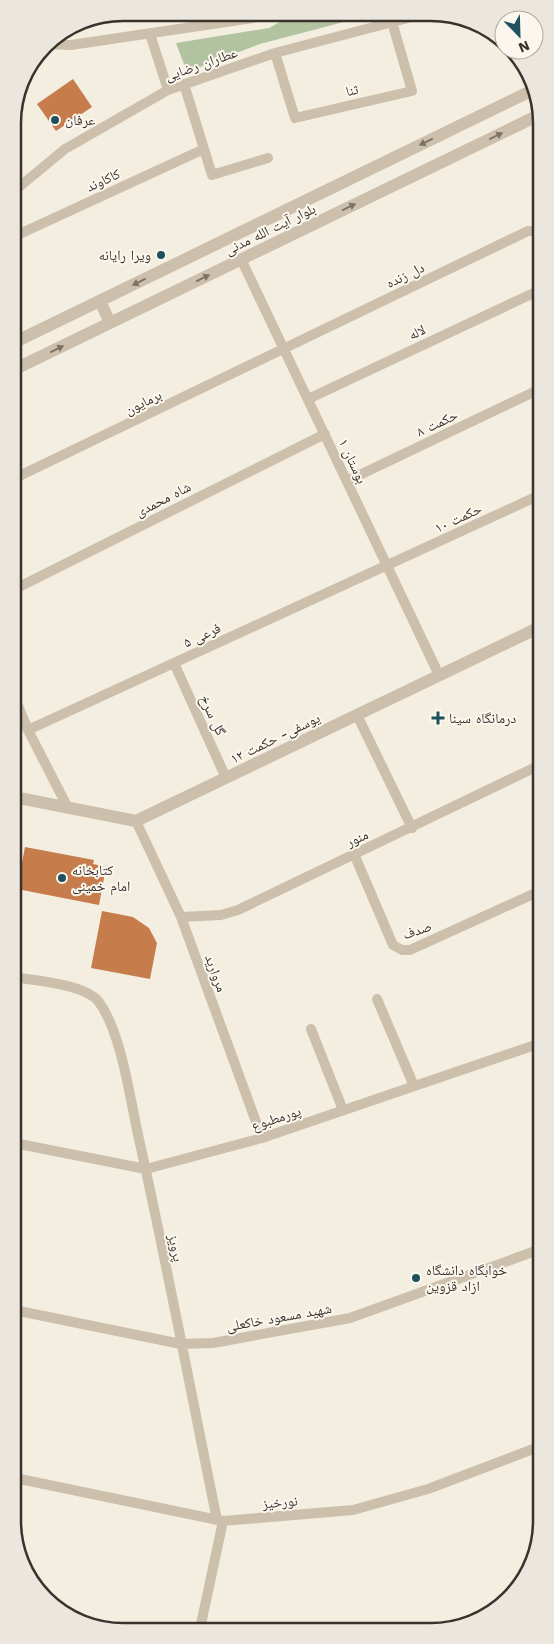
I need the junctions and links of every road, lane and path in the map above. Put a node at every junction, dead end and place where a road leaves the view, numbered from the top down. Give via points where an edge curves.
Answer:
1 (234, 21) edge
2 (396, 21) edge
3 (392, 22) junction
4 (150, 34) junction
5 (59, 44) edge
6 (275, 53) junction
7 (184, 84) junction
8 (168, 90) junction
9 (528, 93) edge
10 (533, 118) edge
11 (204, 149) junction
12 (268, 158) dead end
13 (21, 185) edge
14 (533, 231) edge
15 (21, 233) edge
16 (242, 259) junction
17 (533, 293) edge
18 (100, 301) junction
19 (110, 323) junction
20 (21, 340) edge
21 (284, 349) junction
22 (21, 366) edge
23 (533, 392) edge
24 (308, 399) junction
25 (325, 434) junction
26 (21, 475) edge
27 (347, 481) junction
28 (533, 498) edge
29 (387, 565) junction
30 (21, 586) edge
31 (533, 632) edge
32 (174, 663) junction
33 (439, 676) junction
34 (21, 713) edge
35 (357, 715) junction
36 (28, 730) junction
37 (533, 768) edge
38 (226, 778) junction
39 (21, 798) edge
40 (68, 808) junction
41 (136, 821) junction
42 (412, 828) junction
43 (354, 854) junction
44 (533, 894) edge
45 (181, 917) junction
46 (21, 978) edge
47 (377, 999) dead end
48 (311, 1029) dead end
49 (533, 1046) edge
50 (414, 1086) junction
51 (343, 1110) junction
52 (262, 1138) junction
53 (21, 1144) edge
54 (146, 1169) junction
55 (533, 1252) edge
56 (21, 1311) edge
57 (182, 1344) junction
58 (533, 1449) edge
59 (21, 1479) edge
60 (220, 1520) junction
61 (201, 1623) edge

1 - 4 street
2 - 3 street, عطاران رضایی
3 - 6 street, عطاران رضایی
3 - 6 street, ثنا via 412,91 295,118
4 - 5 street
4 - 8 street
6 - 7 street, عطاران رضایی
7 - 8 street, عطاران رضایی
7 - 11 street
8 - 13 street, عطاران رضایی via 64,148
9 -> 18 street, بلوار آیت الله مدنی
16 -> 10 street, بلوار آیت الله مدنی
11 - 12 street via 212,175
11 - 15 street, کاکاوند
14 - 21 street, دل زنده via 528,231
19 -> 16 street, بلوار آیت الله مدنی
16 - 21 street, بوستان ۱
17 - 24 street, لاله
18 - 19 street
18 - 20 street, بلوار آیت الله مدنی
22 -> 19 street, بلوار آیت الله مدنی
21 - 24 street, بوستان ۱
21 - 26 street, برمایون
23 - 27 street, حکمت ۸
24 - 25 street, بوستان ۱
25 - 27 street, بوستان ۱
25 - 30 street, شاه محمدی
27 - 29 street, بوستان ۱
28 - 29 street, حکمت ۱۰
29 - 32 street, فرعی ۵
29 - 33 street, بوستان ۱
31 - 33 street, یوسفی- حکمت ۱۲
32 - 36 street, فرعی ۵
32 - 38 street, گل سرخ
33 - 35 street, یوسفی- حکمت ۱۲
34 - 36 street
35 - 38 street, یوسفی- حکمت ۱۲
35 - 42 street
36 - 40 street
37 - 42 street, منور
38 - 41 street, یوسفی- حکمت ۱۲
39 - 40 street
40 - 41 street
41 - 45 street, مروارید
42 - 43 street, منور
43 - 44 street, صدف via 393,945 402,950 410,950
43 - 45 street, منور via 238,910 221,915
45 - 52 street, مروارید
46 - 54 street, پرویز via 86,991 98,1001 120,1055
47 - 50 street
48 - 51 street
49 - 50 street, پورمطبوع
50 - 51 street, پورمطبوع
51 - 52 street, پورمطبوع
52 - 54 street, پورمطبوع
53 - 54 street, پورمطبوع
54 - 57 street, پرویز
55 - 57 street, شهید مسعود خاکعلی via 350,1318 213,1343
56 - 57 street, شهید مسعود خاکعلی
57 - 60 street, پرویز
58 - 60 street, نورخیز via 428,1489 353,1510
59 - 60 street, نورخیز
60 - 61 street, پرویز

